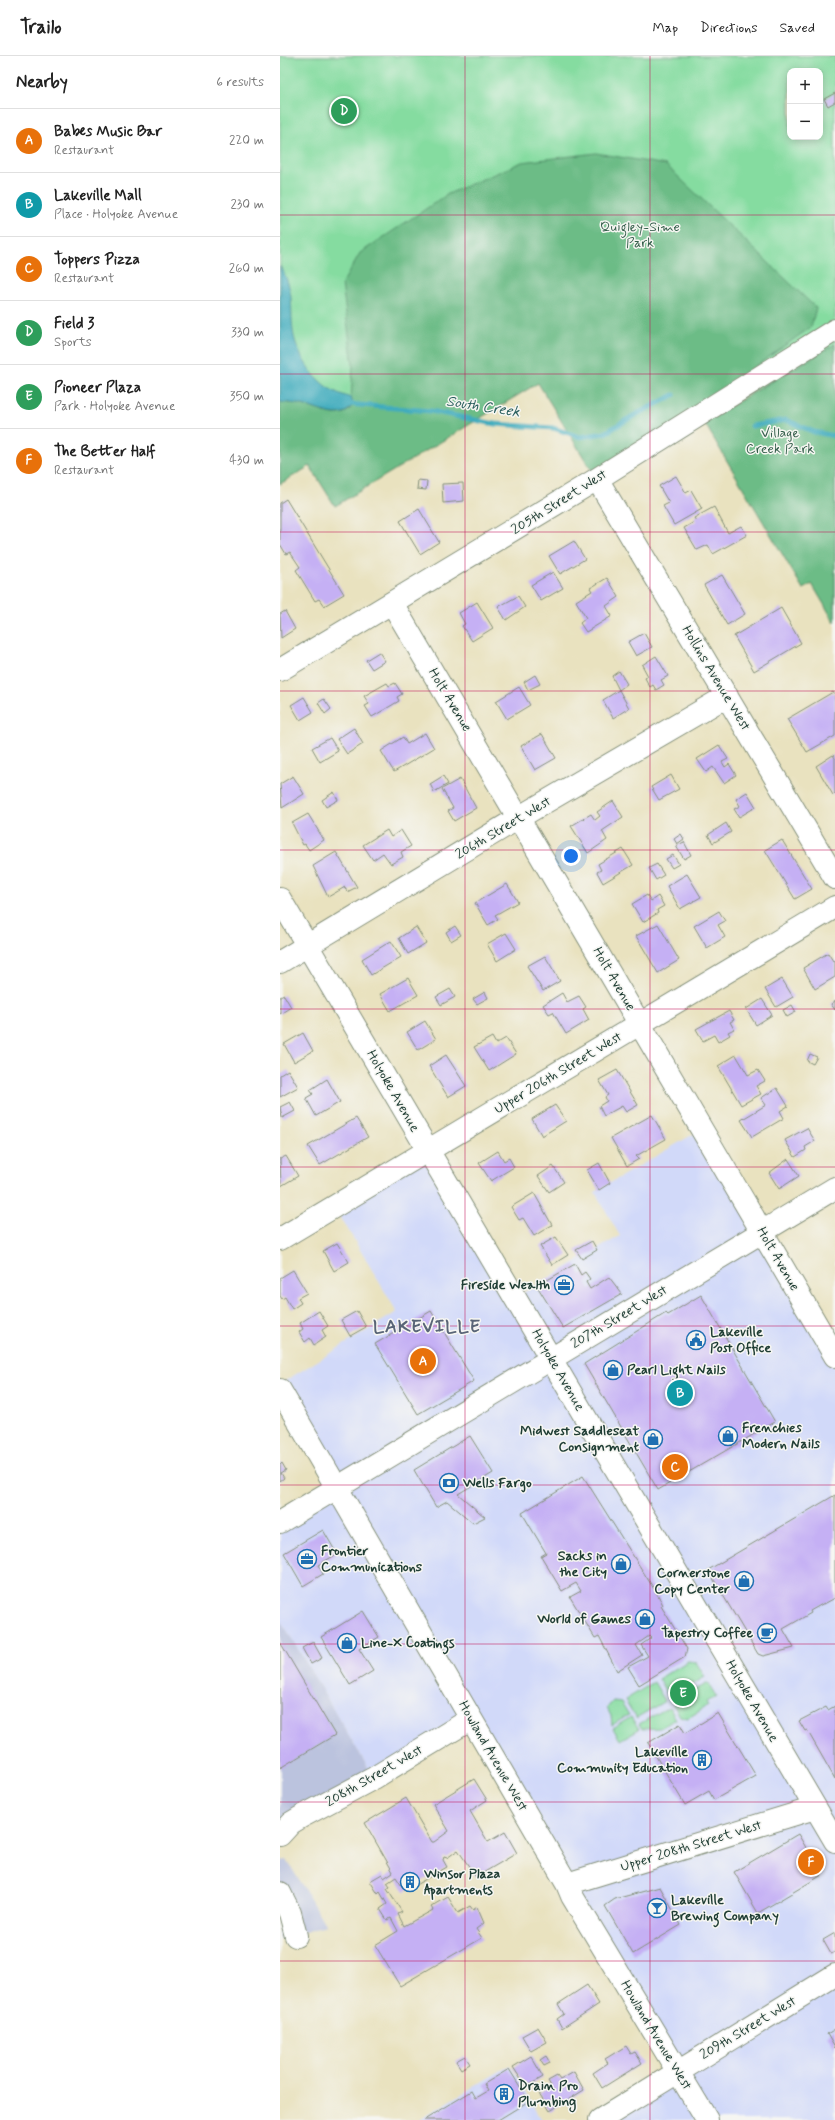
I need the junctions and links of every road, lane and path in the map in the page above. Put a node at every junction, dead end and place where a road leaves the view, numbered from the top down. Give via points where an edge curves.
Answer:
1 (835, 330) edge
2 (597, 478) junction
3 (392, 603) junction
4 (280, 670) edge
5 (727, 696) junction
6 (520, 817) junction
7 (835, 878) edge
8 (280, 899) edge
9 (835, 907) edge
10 (308, 946) junction
11 (280, 962) edge
12 (641, 1024) junction
13 (429, 1150) junction
14 (835, 1188) edge
15 (762, 1232) junction
16 (280, 1239) edge
17 (835, 1356) edge
18 (551, 1358) junction
19 (280, 1390) edge
20 (337, 1488) junction
21 (280, 1522) edge
22 (471, 1719) junction
23 (815, 1808) junction
24 (280, 1835) edge
25 (835, 1841) edge
26 (567, 1884) junction
27 (280, 1893) edge
28 (296, 1936) dead end
29 (835, 1975) edge
30 (677, 2071) junction
31 (600, 2120) edge
32 (707, 2120) edge

1 - 2 street, 205th Street West
2 - 3 street, 205th Street West
2 - 5 street, Hollins Avenue West
3 - 4 street, 205th Street West
3 - 6 street, Holt Avenue
5 - 6 street, 206th Street West
5 - 7 street, Hollins Avenue West
6 - 10 street, 206th Street West
6 - 12 street, Holt Avenue
8 - 10 street, Holyoke Avenue
9 - 12 street, Upper 206th Street West
10 - 11 street, 206th Street West
10 - 13 street, Holyoke Avenue
12 - 13 street, Upper 206th Street West
12 - 15 street, Holt Avenue
13 - 16 street, Upper 206th Street West
13 - 18 street, Holyoke Avenue
14 - 15 street, 207th Street West
15 - 17 street, Holt Avenue
15 - 18 street, 207th Street West
18 - 20 street, 207th Street West
18 - 23 street, Holyoke Avenue
19 - 20 street, Howland Avenue West
20 - 21 street, 207th Street West
20 - 22 street, Howland Avenue West
22 - 24 street, 208th Street West via 374,1778 301,1817
22 - 26 street, Howland Avenue West
23 - 25 street, Holyoke Avenue
23 - 26 street, Upper 208th Street West
26 - 30 street, Howland Avenue West
27 - 28 street via 290,1913
29 - 30 street, 209th Street West
30 - 31 street, 209th Street West
30 - 32 street, Howland Avenue West

